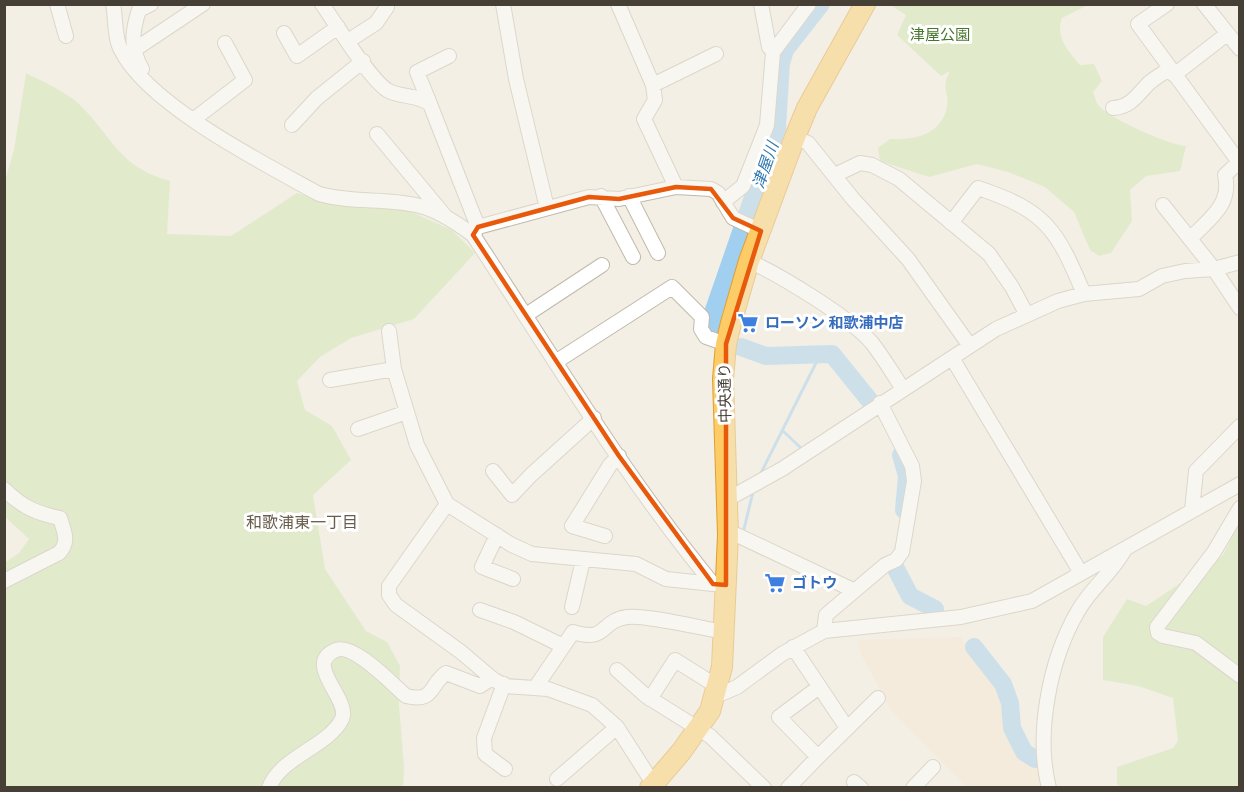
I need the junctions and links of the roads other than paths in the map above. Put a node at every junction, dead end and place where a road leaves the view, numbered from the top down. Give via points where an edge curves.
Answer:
1 (57, 4) edge
2 (113, 4) edge
3 (151, 4) edge
4 (203, 4) edge
5 (322, 4) edge
6 (503, 4) edge
7 (618, 4) edge
8 (761, 4) edge
9 (809, 4) edge
10 (865, 4) edge
11 (1167, 4) edge
12 (1204, 4) edge
13 (387, 7) dead end
14 (338, 27) junction
15 (284, 33) dead end
16 (1227, 34) junction
17 (66, 36) dead end
18 (348, 41) junction
19 (225, 43) dead end
20 (1239, 49) edge
21 (134, 50) junction
22 (773, 52) junction
23 (716, 54) dead end
24 (449, 56) dead end
25 (363, 60) junction
26 (1172, 72) junction
27 (146, 82) junction
28 (653, 85) junction
29 (430, 104) junction
30 (1113, 108) dead end
31 (193, 120) junction
32 (292, 125) dead end
33 (377, 134) dead end
34 (795, 138) junction
35 (1239, 162) edge
36 (835, 175) junction
37 (675, 187) junction
38 (602, 196) junction
39 (629, 196) junction
40 (723, 202) junction
41 (1163, 205) dead end
42 (547, 208) junction
43 (446, 217) junction
44 (951, 223) junction
45 (750, 227) junction
46 (476, 231) junction
47 (1190, 239) junction
48 (658, 253) dead end
49 (633, 257) dead end
50 (749, 261) junction
51 (1239, 262) edge
52 (602, 265) dead end
53 (1214, 269) junction
54 (1084, 294) junction
55 (1239, 308) edge
56 (526, 315) junction
57 (1027, 315) junction
58 (389, 331) dead end
59 (726, 344) junction
60 (970, 346) junction
61 (952, 357) junction
62 (557, 361) junction
63 (394, 369) junction
64 (330, 380) dead end
65 (903, 389) junction
66 (880, 403) junction
67 (407, 412) junction
68 (594, 418) junction
69 (1239, 426) edge
70 (358, 429) dead end
71 (619, 456) junction
72 (493, 471) dead end
73 (1239, 484) edge
74 (4, 489) edge
75 (728, 500) junction
76 (447, 504) junction
77 (1239, 508) edge
78 (1192, 510) junction
79 (497, 535) junction
80 (728, 535) junction
81 (605, 536) dead end
82 (1125, 549) junction
83 (583, 560) junction
84 (1081, 573) junction
85 (513, 579) dead end
86 (4, 581) edge
87 (719, 584) junction
88 (853, 590) junction
89 (572, 607) dead end
90 (480, 610) dead end
91 (824, 631) junction
92 (725, 632) junction
93 (563, 646) junction
94 (793, 647) junction
95 (617, 670) dead end
96 (1239, 676) edge
97 (498, 681) junction
98 (819, 687) junction
99 (535, 688) junction
100 (717, 692) junction
101 (878, 698) dead end
102 (650, 699) junction
103 (617, 727) junction
104 (699, 728) junction
105 (847, 728) junction
106 (818, 757) junction
107 (933, 767) dead end
108 (505, 769) dead end
109 (557, 778) dead end
110 (653, 786) edge
111 (269, 788) edge
112 (764, 788) edge
113 (788, 788) edge
114 (913, 788) edge
115 (1049, 788) edge

1 - 17 street
2 - 27 street via 120,49
3 - 21 street via 139,10 132,39
4 - 21 street
5 - 14 street
6 - 42 street via 516,79
7 - 28 street
8 - 22 street
9 - 22 street
10 - 34 highway, 中央通り
11 - 26 street via 1138,24
12 - 16 street
13 - 18 street via 376,23
14 - 15 street via 297,56
14 - 18 street
16 - 20 street
16 - 26 street
18 - 25 street
19 - 31 street via 245,80
21 - 27 street
22 - 40 street via 762,138 743,186
23 - 28 street
24 - 29 street via 417,72
25 - 29 street via 387,90 422,97
25 - 32 street via 317,98
26 - 30 street via 1150,82 1122,108
26 - 35 street
27 - 31 street
28 - 37 street via 655,100 644,118
29 - 46 street
31 - 43 street via 319,194 342,200 417,205
33 - 43 street
34 - 36 street via 808,143
34 - 45 highway, 中央通り
35 - 47 street via 1225,175 1226,198
36 - 44 street via 860,163 872,165 899,179
36 - 60 street via 908,259
37 - 39 street
37 - 40 street via 711,189
38 - 39 street
38 - 42 street
38 - 49 street
39 - 48 street
40 - 45 street
41 - 47 street
42 - 46 street
43 - 46 street
44 - 54 street via 978,188 1019,204 1057,235
44 - 57 street via 988,254
45 - 50 highway, 中央通り
46 - 56 street
47 - 53 street
50 - 59 highway, 中央通り
50 - 65 street via 852,324 872,342
51 - 53 street
52 - 56 street
53 - 54 street via 1162,276 1139,289
53 - 55 street
54 - 57 street
56 - 62 street
57 - 60 street
58 - 63 street
59 - 62 street via 702,334 702,316 672,287
59 - 75 highway, 中央通り via 723,380
60 - 61 street
61 - 65 street
61 - 84 street
62 - 68 street
63 - 64 street
63 - 67 street
65 - 66 street
66 - 75 street
66 - 88 street via 912,466 914,481 902,552
67 - 70 street
67 - 76 street via 417,445
68 - 71 street
68 - 72 street via 512,495
69 - 78 street via 1196,471
71 - 81 street via 572,526
71 - 87 street
73 - 78 street
74 - 86 street via 34,513 60,518 66,540 59,553
75 - 80 highway, 中央通り
76 - 79 street
76 - 97 street via 389,586 389,595 412,618
77 - 96 street via 1214,552 1157,627 1162,636 1196,643
78 - 82 street
79 - 83 street via 532,554
79 - 85 street via 482,567
80 - 87 highway, 中央通り
80 - 88 street via 737,535
82 - 84 street
82 - 115 street via 1117,565 1078,609 1066,634 1046,699 1043,765
83 - 87 street via 636,564 666,579
83 - 89 street
84 - 91 street via 1032,601 971,615
87 - 92 highway, 中央通り
88 - 91 street via 826,615
90 - 93 street
91 - 94 street
92 - 93 street via 630,616 614,620 600,634 589,637 573,632
92 - 100 highway, 中央通り
93 - 99 street
94 - 98 street
94 - 100 street via 737,687
95 - 102 street
97 - 99 street
97 - 108 street via 484,738 484,754
97 - 111 street via 480,687 446,673 427,696 416,699 406,696 356,653 343,648 333,651 324,668 343,712 341,720 273,776
98 - 105 street
98 - 106 street via 778,717
99 - 103 street via 592,705
100 - 102 street via 675,660
100 - 104 highway, 中央通り
101 - 105 street
102 - 104 street
103 - 109 street
103 - 110 street
104 - 110 highway, 中央通り
104 - 112 street
105 - 106 street
106 - 113 street
107 - 114 street

